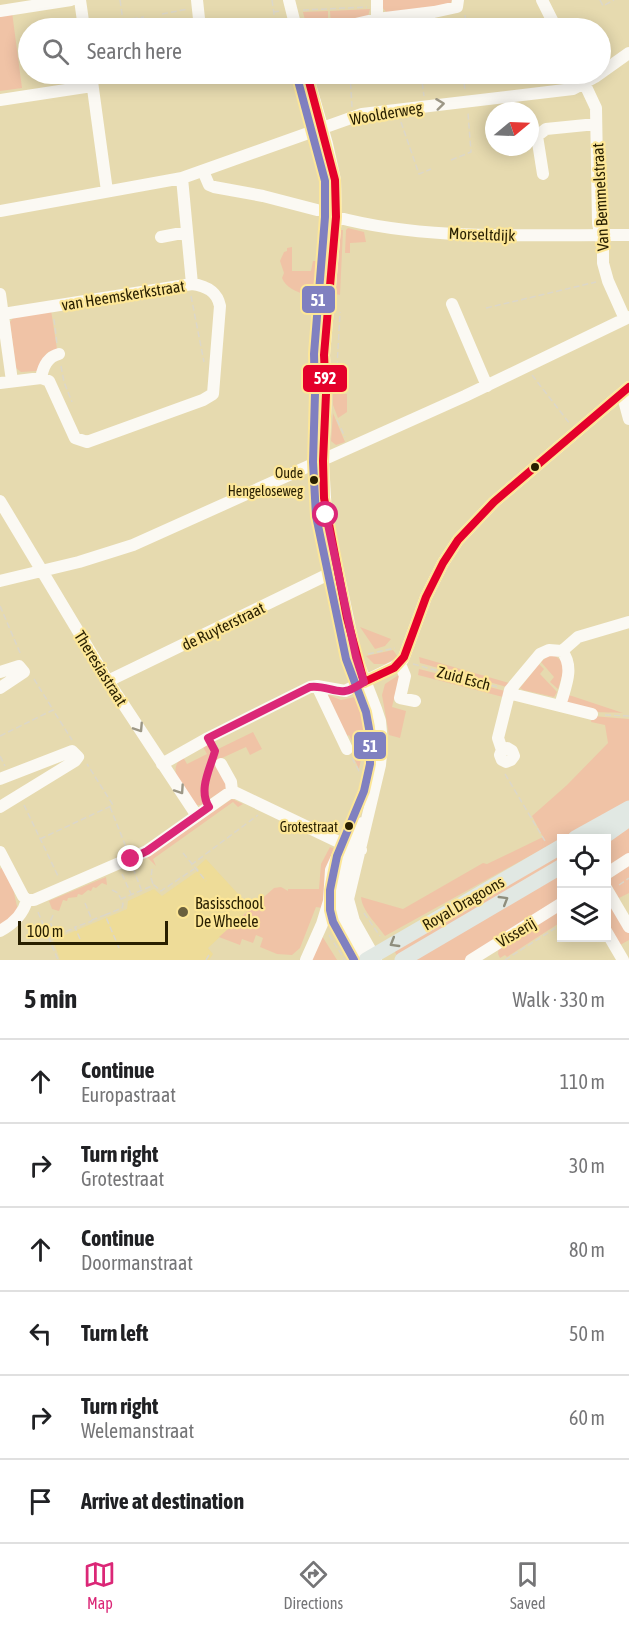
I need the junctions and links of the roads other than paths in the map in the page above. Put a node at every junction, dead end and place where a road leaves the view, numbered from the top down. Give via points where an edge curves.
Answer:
1 (71, 0) edge
2 (80, 0) edge
3 (542, 0) edge
4 (457, 4) edge
5 (377, 8) edge
6 (0, 11) edge
7 (83, 18) edge
8 (358, 18) edge
9 (551, 18) edge
10 (629, 53) edge
11 (611, 63) edge
12 (63, 84) edge
13 (92, 84) edge
14 (310, 84) edge
15 (577, 84) edge
16 (585, 84) edge
17 (0, 100) edge
18 (596, 123) junction
19 (322, 127) junction
20 (203, 171) junction
21 (543, 174) dead end
22 (182, 178) junction
23 (107, 191) junction
24 (317, 210) dead end
25 (0, 211) edge
26 (336, 217) junction
27 (187, 232) junction
28 (601, 235) junction
29 (629, 235) edge
30 (161, 237) dead end
31 (190, 284) junction
32 (0, 294) edge
33 (452, 304) dead end
34 (3, 314) junction
35 (627, 318) edge
36 (59, 354) road end
37 (41, 378) junction
38 (6, 382) edge
39 (486, 386) junction
40 (625, 390) edge
41 (629, 419) edge
42 (322, 461) junction
43 (0, 501) edge
44 (337, 570) junction
45 (42, 571) junction
46 (0, 581) edge
47 (629, 622) edge
48 (562, 651) junction
49 (400, 664) junction
50 (0, 672) edge
51 (108, 681) junction
52 (364, 682) junction
53 (317, 686) junction
54 (0, 688) edge
55 (510, 690) junction
56 (416, 701) dead end
57 (560, 706) junction
58 (587, 713) road end
59 (347, 749) road end
60 (503, 756) road end
61 (162, 764) junction
62 (222, 765) road end
63 (0, 779) edge
64 (232, 790) junction
65 (0, 807) edge
66 (629, 808) edge
67 (197, 816) junction
68 (629, 819) edge
69 (582, 834) edge
70 (608, 834) edge
71 (557, 841) edge
72 (0, 852) edge
73 (354, 854) junction
74 (629, 859) edge
75 (557, 868) edge
76 (611, 871) edge
77 (611, 896) edge
78 (31, 900) junction
79 (557, 906) edge
80 (629, 927) edge
81 (0, 931) edge
82 (611, 940) edge
83 (491, 955) edge
84 (370, 959) edge
85 (306, 960) edge
86 (402, 960) edge
87 (471, 960) edge
88 (623, 960) edge

1 - 6 street
2 - 7 street
3 - 9 street
4 - 5 street via 424,14
5 - 8 street
10 - 11 street, Woolderweg
12 - 17 street
13 - 23 street
14 - 19 street
19 -> 15 street, Woolderweg via 397,109 573,89
16 - 18 street, Van Bemmelstraat via 596,108
18 - 21 street via 546,129 537,136
18 - 28 street, Van Bemmelstraat
19 - 20 street, Woolderweg
19 - 26 street via 335,180
20 - 22 street, Woolderweg
20 - 24 street via 214,187
22 - 23 street, Woolderweg
22 - 27 street
23 - 25 street, Woolderweg
26 - 28 street, Morseltdijk via 363,224 479,236
26 - 42 street via 324,355
27 - 30 street
27 - 31 street
28 - 29 street, Morseltdijk
28 - 35 street, Van Bemmelstraat via 607,279
31 - 34 street, van Heemskerkstraat
31 - 37 street, van Heemskerkstraat via 213,292 220,306 214,391 209,397 87,442 75,438 49,381
32 - 34 street
33 - 39 street
34 - 38 street
35 - 39 street
36 - 37 street via 45,364
37 - 38 street
39 - 42 street
40 - 41 street
40 - 49 street via 494,502 458,540 426,597
42 - 44 street via 326,515
42 - 45 street via 132,545
43 - 45 street, Theresiastraat
44 - 51 street, de Ruyterstraat
44 - 52 street
45 - 46 street
45 - 51 street, Theresiastraat
47 - 48 street, Zuid Esch via 578,637
48 - 55 street, Zuid Esch via 540,654
48 - 57 street via 569,672
49 - 52 street
49 - 56 street via 405,676 400,698
50 - 54 street via 24,667 21,675
51 -> 61 street, Theresiastraat
52 - 53 street via 345,691
52 - 73 street via 381,733 380,765 368,795
53 - 59 street
53 - 61 street
55 - 57 street, Zuid Esch
55 - 60 street, Zuid Esch via 498,738
57 - 58 street, Zuid Esch
61 -> 67 street, Theresiastraat
62 - 64 street
63 - 65 street via 72,751 80,756
64 - 67 street
64 - 73 street
66 - 69 main road
67 - 78 street via 124,865
68 - 70 main road
71 -> 84 main road, Royal Dragoons
72 - 78 street via 19,890
73 - 84 street via 349,906
73 - 85 street via 331,870 329,901
74 - 76 street
86 -> 75 main road, Royal Dragoons
77 - 80 street
78 - 81 street via 15,921
79 - 83 street, Visserij
82 - 88 street
83 - 87 street, Visserij

